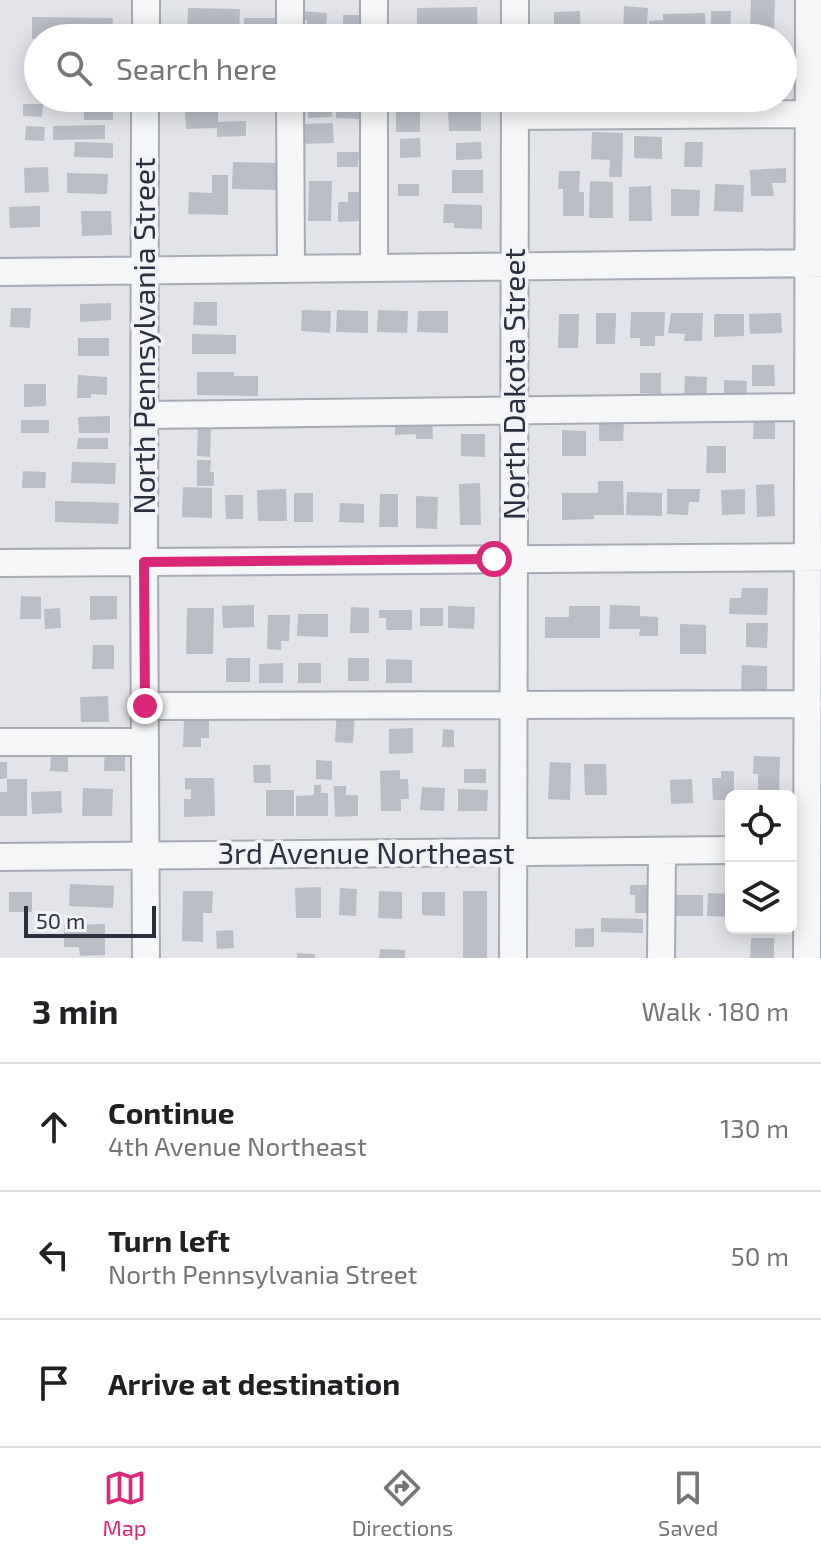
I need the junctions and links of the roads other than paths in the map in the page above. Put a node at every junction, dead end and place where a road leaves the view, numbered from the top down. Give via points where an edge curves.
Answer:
1 (146, 0) edge
2 (290, 0) edge
3 (374, 0) edge
4 (515, 0) edge
5 (809, 0) edge
6 (146, 24) edge
7 (290, 24) edge
8 (374, 24) edge
9 (515, 24) edge
10 (145, 112) edge
11 (290, 112) edge
12 (374, 112) edge
13 (515, 112) edge
14 (725, 112) edge
15 (809, 114) junction
16 (815, 263) edge
17 (516, 267) junction
18 (291, 268) junction
19 (374, 268) junction
20 (145, 270) junction
21 (0, 272) edge
22 (808, 407) junction
23 (515, 410) junction
24 (144, 415) junction
25 (814, 557) edge
26 (514, 558) junction
27 (144, 562) junction
28 (0, 563) edge
29 (514, 704) junction
30 (808, 704) junction
31 (145, 706) junction
32 (0, 742) edge
33 (145, 742) junction
34 (807, 849) edge
35 (725, 850) edge
36 (662, 851) junction
37 (514, 853) junction
38 (146, 856) junction
39 (0, 857) edge
40 (146, 958) edge
41 (513, 958) edge
42 (661, 958) edge
43 (807, 958) edge

1 - 6 street
2 - 7 street
3 - 8 street
4 - 9 street
5 - 15 street
10 - 20 street, North Pennsylvania Street
11 - 18 street
12 - 19 street
13 - 17 street, North Dakota Street
14 - 15 street
15 - 16 street
16 - 17 street
16 - 22 street
17 - 19 street
17 - 23 street, North Dakota Street
18 - 19 street
18 - 20 street
20 - 21 street
20 - 24 street, North Pennsylvania Street
22 - 23 street
22 - 25 street
23 - 24 street
23 - 26 street, North Dakota Street
24 - 27 street, North Pennsylvania Street
25 - 26 street
25 - 30 street
26 - 27 street
26 - 29 street, North Dakota Street
27 - 28 street
27 - 31 street, North Pennsylvania Street
29 - 30 street
29 - 31 street
29 - 37 street, North Dakota Street
30 - 34 street
31 - 33 street, North Pennsylvania Street
32 - 33 street
33 - 38 street, North Pennsylvania Street
34 - 43 street
35 - 36 street, 3rd Avenue Northeast
36 - 37 street, 3rd Avenue Northeast
36 - 42 street
37 - 38 street, 3rd Avenue Northeast
37 - 41 street, North Dakota Street
38 - 39 street, 3rd Avenue Northeast
38 - 40 street, North Pennsylvania Street

